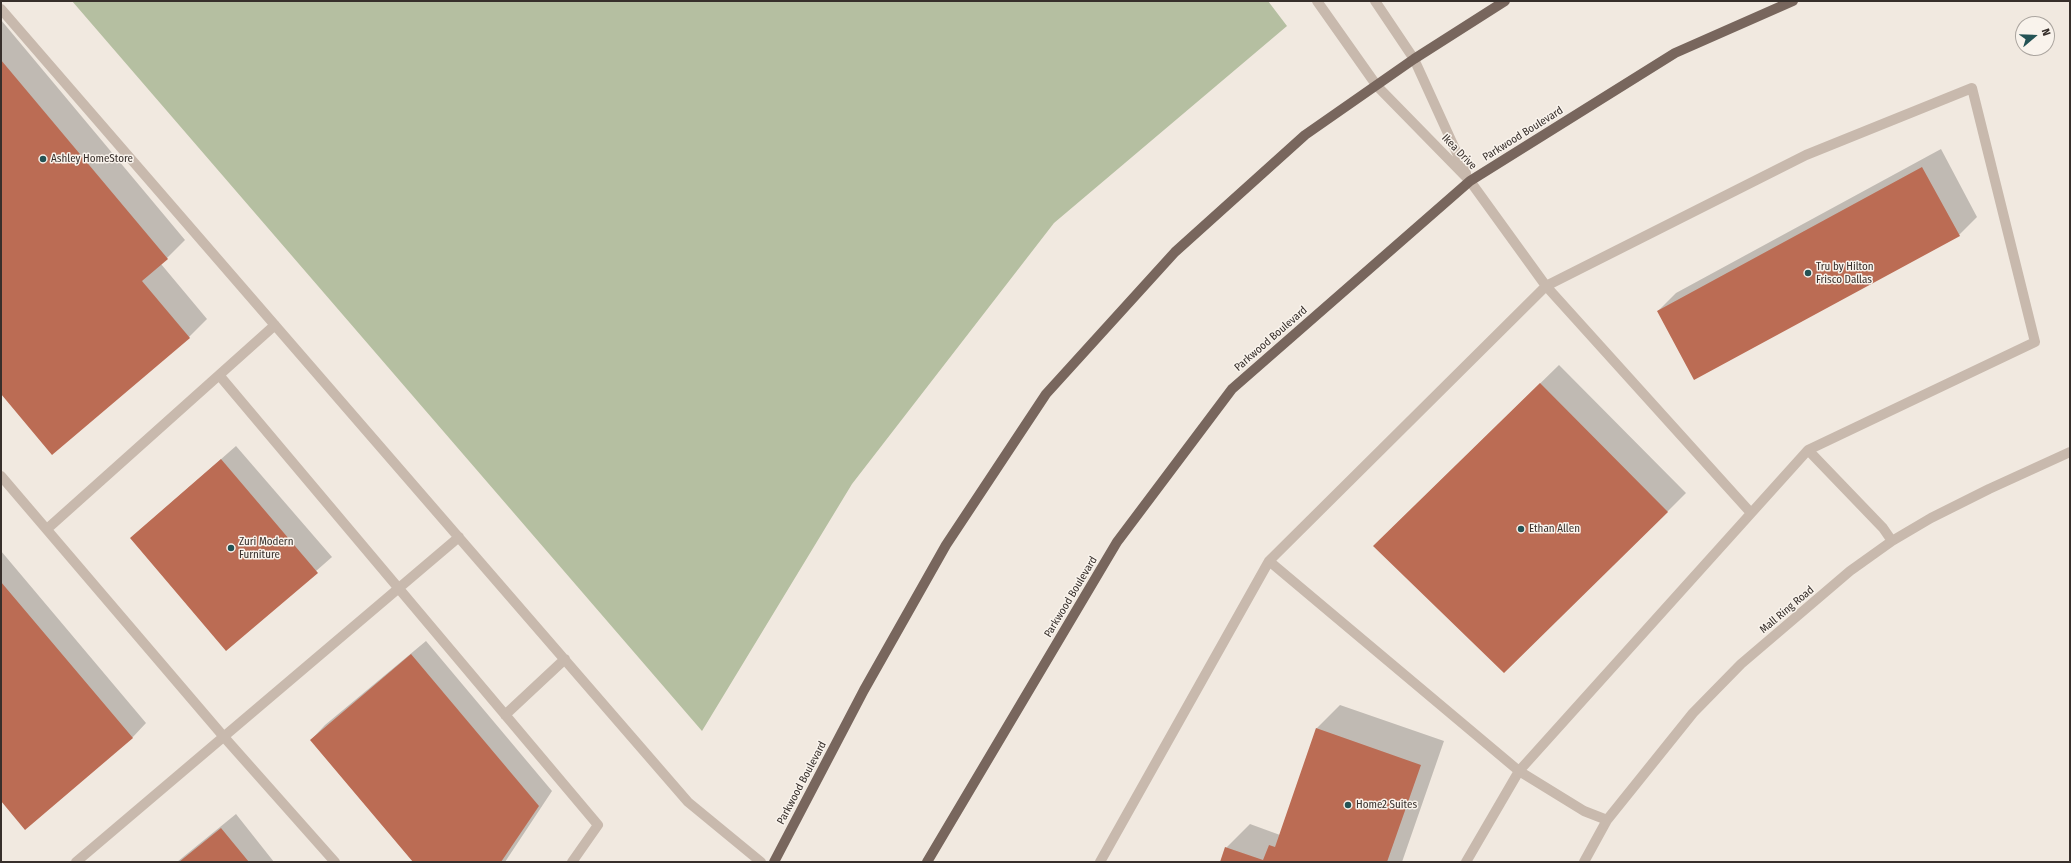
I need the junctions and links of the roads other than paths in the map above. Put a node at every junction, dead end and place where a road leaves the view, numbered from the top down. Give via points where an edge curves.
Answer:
1 (1317, 1) edge
2 (1375, 1) edge
3 (1505, 1) edge
4 (1793, 1) edge
5 (1, 9) edge
6 (1414, 59) junction
7 (1377, 86) junction
8 (1470, 181) junction
9 (1546, 286) junction
10 (275, 325) junction
11 (219, 376) junction
12 (1808, 450) junction
13 (2070, 452) edge
14 (1, 476) edge
15 (1751, 513) junction
16 (47, 529) junction
17 (459, 537) junction
18 (1892, 541) junction
19 (1269, 561) junction
20 (398, 588) junction
21 (565, 660) junction
22 (505, 715) junction
23 (224, 737) junction
24 (1519, 771) junction
25 (1607, 820) junction
26 (76, 862) edge
27 (335, 862) edge
28 (572, 862) edge
29 (761, 862) edge
30 (774, 862) edge
31 (927, 862) edge
32 (1100, 862) edge
33 (1466, 862) edge
34 (1584, 862) edge

1 - 7 street, Ikea Drive
2 - 6 street, Ikea Drive
3 - 6 main road, Parkwood Boulevard
4 - 8 main road, Parkwood Boulevard via 1675,53
5 - 10 street
6 - 7 main road, Parkwood Boulevard
6 - 8 street, Ikea Drive
7 - 8 street, Ikea Drive
7 - 30 main road, Parkwood Boulevard via 1305,135 1175,252 1046,394 946,545 864,690
8 - 9 street
8 - 31 main road, Parkwood Boulevard via 1232,389 1117,542
9 - 12 street via 1806,155 1972,88 2035,342
9 - 15 street
9 - 19 street
10 - 11 street
10 - 17 street
11 - 16 street
11 - 20 street
12 - 15 street
12 - 18 street via 1883,528
13 - 18 street, Mall Ring Road via 1931,518
14 - 16 street
15 - 24 street
16 - 23 street
17 - 20 street
17 - 21 street
18 - 25 street, Mall Ring Road via 1850,571 1741,664 1693,713
19 - 24 street
19 - 32 street
20 - 22 street
20 - 23 street
21 - 22 street
21 - 29 street via 688,802
22 - 28 street via 598,825
23 - 26 street
23 - 27 street
24 - 25 street via 1584,811
24 - 33 street
25 - 34 street, Mall Ring Road

